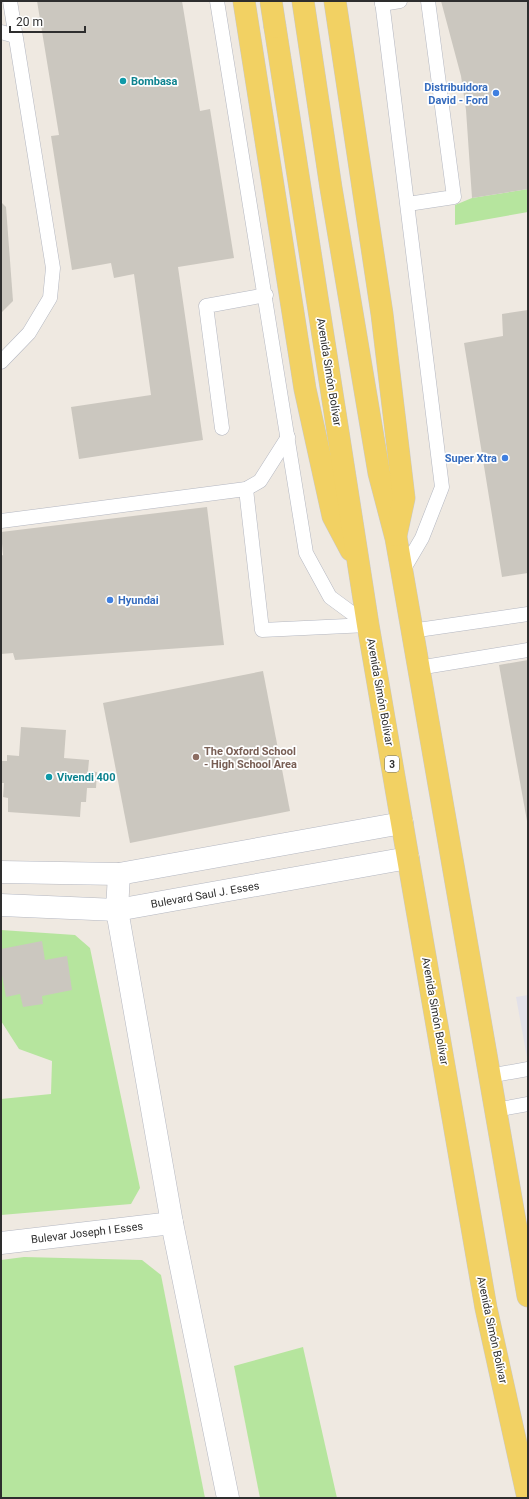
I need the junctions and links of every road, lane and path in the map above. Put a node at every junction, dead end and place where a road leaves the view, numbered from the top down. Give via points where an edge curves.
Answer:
1 (10, 1) edge
2 (217, 1) edge
3 (244, 1) edge
4 (270, 1) edge
5 (285, 1) edge
6 (316, 1) edge
7 (400, 1) edge
8 (428, 1) edge
9 (382, 2) edge
10 (336, 7) edge
11 (304, 11) edge
12 (1, 32) edge
13 (249, 33) junction
14 (15, 36) junction
15 (408, 204) junction
16 (266, 295) junction
17 (1, 362) edge
18 (222, 428) dead end
19 (288, 437) junction
20 (246, 489) junction
21 (1, 520) edge
22 (396, 538) junction
23 (359, 565) junction
24 (402, 572) junction
25 (528, 614) edge
26 (368, 625) junction
27 (412, 631) junction
28 (528, 650) edge
29 (418, 668) junction
30 (402, 823) junction
31 (408, 858) junction
32 (1, 872) edge
33 (119, 874) junction
34 (1, 905) edge
35 (117, 910) junction
36 (528, 1069) edge
37 (489, 1076) junction
38 (528, 1104) edge
39 (495, 1110) junction
40 (172, 1223) junction
41 (1, 1243) edge
42 (528, 1296) edge
43 (228, 1498) edge
44 (528, 1498) edge

1 - 14 lane
2 - 16 lane
3 - 13 main road
4 - 23 main road, Avenida Simón Bolívar / 3, bridge
5 - 13 main road via 266,10
6 - 10 main road
7 - 9 lane
8 - 15 lane via 454,197
9 - 15 lane
10 - 22 main road via 382,314 404,498
11 - 22 main road via 330,188 379,473
12 - 14 lane
13 - 23 main road via 305,389 333,516
14 - 17 lane via 53,268 50,298 29,333
15 - 24 lane via 442,487 422,538
16 - 18 lane via 206,306
16 - 19 lane
19 - 20 lane via 260,481
19 - 26 lane via 306,553 330,597
20 - 21 lane
20 - 26 lane via 262,630
22 - 24 main road
23 - 26 main road, Avenida Simón Bolívar / 3
24 - 27 main road
25 - 27 lane
26 - 30 main road, Avenida Simón Bolívar / 3
27 - 29 main road
28 - 29 lane
29 - 37 main road
30 - 31 main road, Avenida Simón Bolívar / 3
30 - 33 street
31 - 35 street, Bulevard Saul J. Esses
31 - 44 main road, Avenida Simón Bolívar / 3 via 486,1308
32 - 33 street
33 - 35 street
34 - 35 street, Bulevard Saul J. Esses
35 - 40 street
36 - 37 lane
37 - 39 main road
38 - 39 lane
39 - 42 main road
40 - 41 street, Bulevar Joseph I Esses
40 - 43 street

